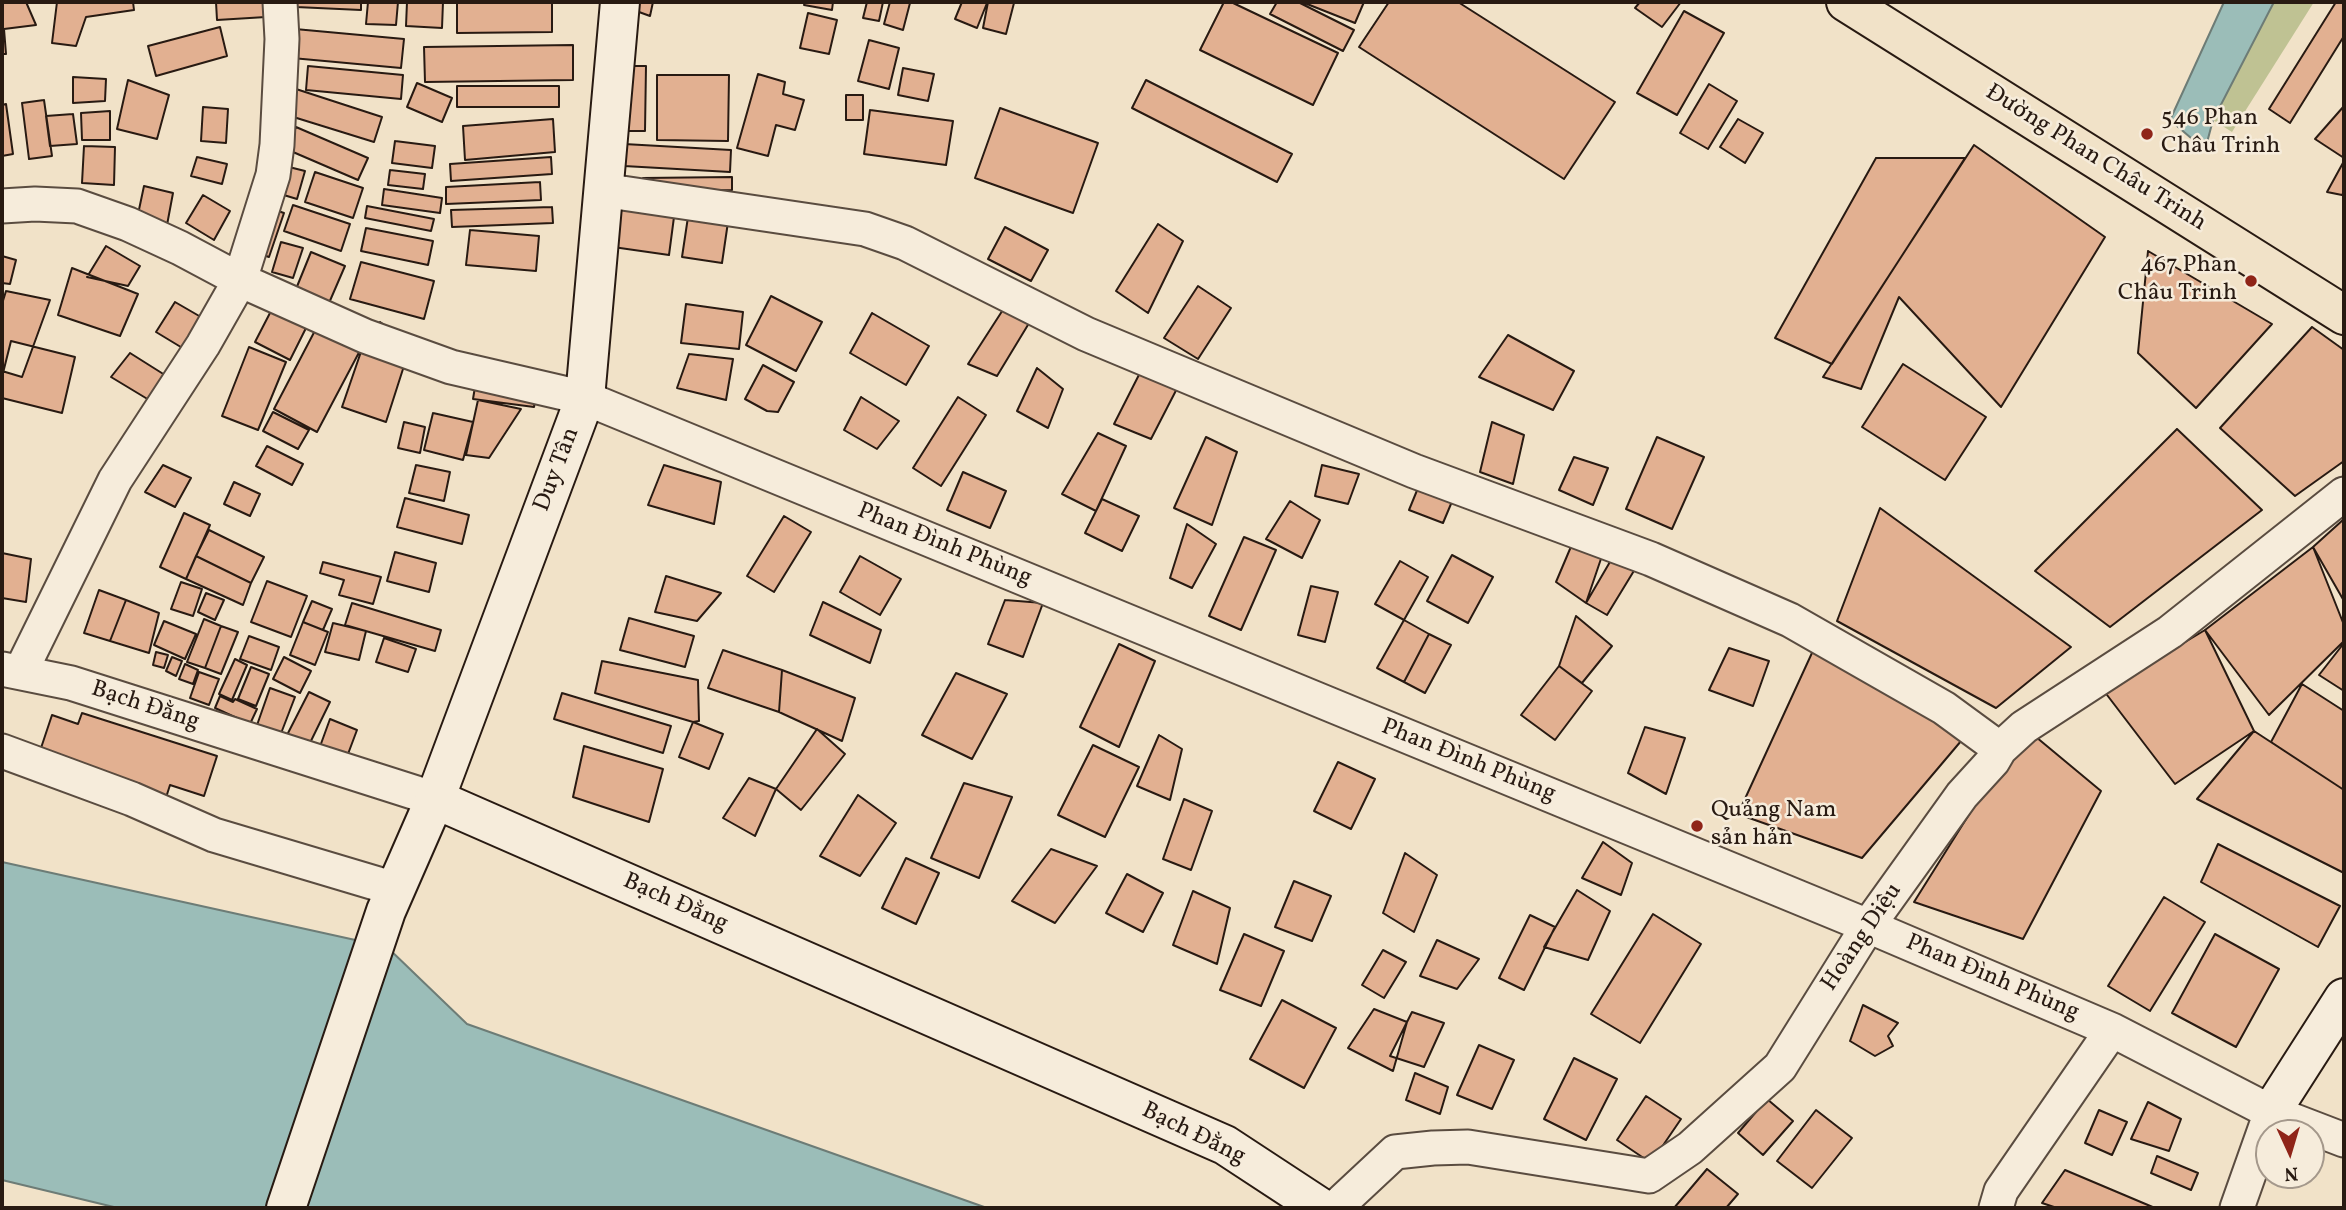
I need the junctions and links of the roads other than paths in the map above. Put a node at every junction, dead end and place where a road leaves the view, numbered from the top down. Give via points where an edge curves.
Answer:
1 (280, 2) edge
2 (620, 2) edge
3 (1846, 2) edge
4 (602, 190) junction
5 (2, 206) edge
6 (240, 280) junction
7 (2344, 315) edge
8 (585, 398) junction
9 (2344, 494) edge
10 (11, 670) edge
11 (2000, 749) junction
12 (2, 751) edge
13 (435, 799) junction
14 (390, 900) junction
15 (1868, 926) junction
16 (2344, 998) edge
17 (2112, 1030) junction
18 (2271, 1112) junction
19 (2344, 1140) edge
20 (285, 1208) edge
21 (1321, 1208) edge
22 (1335, 1208) edge
23 (1996, 1208) edge
24 (2237, 1208) edge

1 - 6 street via 281,65 273,175
2 - 4 street, Duy Tân
3 - 7 main road, Đường Phan Châu Trinh
4 - 8 street, Duy Tân
4 - 11 street via 865,229 905,243 1086,334 1414,471 1651,559 1790,620 1944,708
5 - 6 street, Phan Đình Phùng via 77,206 128,224
6 - 8 street, Phan Đình Phùng via 365,336 451,367
6 - 10 street via 115,480
8 - 13 street, Duy Tân
8 - 15 street, Phan Đình Phùng
9 - 11 street, Hoàng Diệu via 2170,632 2024,727
10 - 13 street, Bạch Đằng via 71,683
11 - 15 street, Hoàng Diệu
12 - 14 street
13 - 14 street, Duy Tân
13 - 21 street, Bạch Đằng via 1225,1145
14 - 20 street, Duy Tân
15 - 17 street, Phan Đình Phùng
15 - 22 street, Hoàng Diệu via 1780,1067 1690,1148 1649,1176 1468,1147 1433,1148 1395,1152
16 - 18 street
17 - 18 street, Phan Đình Phùng
17 - 23 street via 2001,1191
18 - 19 street, Phan Đình Phùng
18 - 24 street

